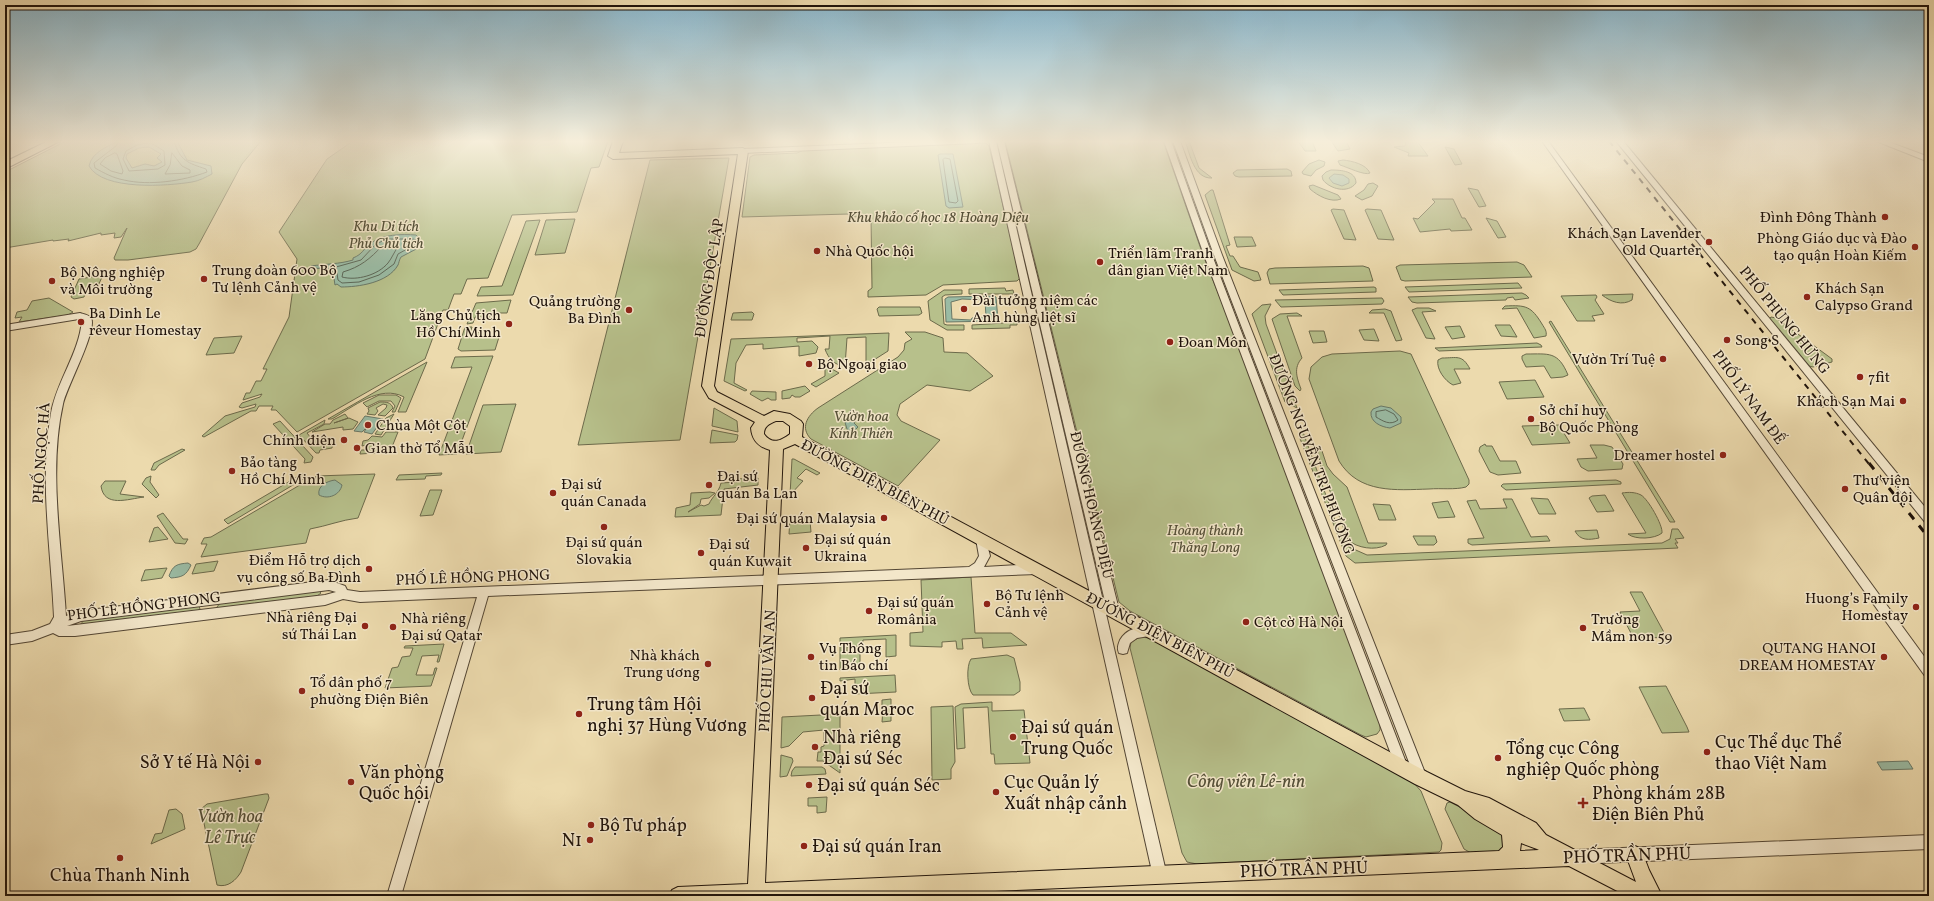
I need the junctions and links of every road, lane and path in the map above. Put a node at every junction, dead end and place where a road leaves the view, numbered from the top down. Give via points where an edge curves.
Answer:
1 (738, 183) edge
2 (1002, 183) edge
3 (1010, 183) edge
4 (1182, 183) edge
5 (1192, 183) edge
6 (1575, 183) edge
7 (1654, 183) edge
8 (5, 328) edge
9 (1283, 421) junction
10 (763, 422) junction
11 (1271, 422) junction
12 (794, 438) junction
13 (777, 446) junction
14 (1929, 518) edge
15 (981, 539) junction
16 (1037, 569) junction
17 (972, 571) junction
18 (771, 580) junction
19 (484, 592) junction
20 (1097, 601) junction
21 (1113, 610) junction
22 (1359, 616) junction
23 (1345, 617) junction
24 (54, 628) junction
25 (1153, 631) junction
26 (5, 640) edge
27 (1123, 649) dead end
28 (1929, 672) edge
29 (1401, 765) junction
30 (1422, 778) junction
31 (1463, 799) junction
32 (1509, 828) junction
33 (1540, 841) junction
34 (1929, 842) edge
35 (1635, 855) junction
36 (1571, 857) junction
37 (1500, 860) junction
38 (1160, 876) junction
39 (756, 894) edge
40 (394, 896) edge
41 (678, 896) edge
42 (1645, 896) edge
43 (1653, 896) edge

1 - 10 main road, ĐƯỜNG ĐỘC LẬP via 708,386 713,395
2 - 20 street, ĐƯỜNG HOÀNG DIỆU
3 - 21 street, ĐƯỜNG HOÀNG DIỆU
4 - 11 street, ĐƯỜNG NGUYỄN TRI PHƯƠNG
5 - 9 street, ĐƯỜNG NGUYỄN TRI PHƯƠNG
6 - 28 street, PHỐ LÝ NAM ĐẾ
7 - 14 street, PHỐ PHÙNG HƯNG
8 - 24 street, PHỐ NGỌC HÀ via 80,316 87,319 85,334 56,414 52,511 60,617
9 - 11 street
9 - 22 street, ĐƯỜNG NGUYỄN TRI PHƯƠNG
10 - 12 main road via 780,416 791,419 798,428
10 - 13 main road via 757,430 759,439 767,445
11 - 23 street, ĐƯỜNG NGUYỄN TRI PHƯƠNG
12 - 13 main road
12 - 15 main road, ĐƯỜNG ĐIỆN BIÊN PHỦ
13 - 18 main road, PHỐ CHU VĂN AN
15 - 16 main road, ĐƯỜNG ĐIỆN BIÊN PHỦ
15 - 17 street via 985,556 979,566
16 - 17 street, PHỐ LÊ HỒNG PHONG
16 - 20 main road, ĐƯỜNG ĐIỆN BIÊN PHỦ
17 - 18 street, PHỐ LÊ HỒNG PHONG
18 - 19 street, PHỐ LÊ HỒNG PHONG
18 - 39 main road, PHỐ CHU VĂN AN
19 - 24 street, PHỐ LÊ HỒNG PHONG via 360,597 342,594 325,600 75,630 59,631
19 - 40 street
20 - 21 main road, ĐƯỜNG ĐIỆN BIÊN PHỦ
20 - 38 street, ĐƯỜNG HOÀNG DIỆU
21 - 25 main road, ĐƯỜNG ĐIỆN BIÊN PHỦ
22 - 23 street
22 - 30 street, ĐƯỜNG NGUYỄN TRI PHƯƠNG
23 - 29 street, ĐƯỜNG NGUYỄN TRI PHƯƠNG
24 - 26 street via 32,636
25 - 27 street via 1140,631 1130,635 1124,642
25 - 29 main road, ĐƯỜNG ĐIỆN BIÊN PHỦ
29 - 30 main road, ĐƯỜNG ĐIỆN BIÊN PHỦ
30 - 31 main road, ĐƯỜNG ĐIỆN BIÊN PHỦ
31 - 32 main road, ĐƯỜNG ĐIỆN BIÊN PHỦ via 1477,812
31 - 33 main road, ĐƯỜNG ĐIỆN BIÊN PHỦ via 1483,804 1530,830
32 - 33 main road, ĐƯỜNG ĐIỆN BIÊN PHỦ
32 - 37 main road via 1512,849 1510,855
33 - 36 main road, ĐƯỜNG ĐIỆN BIÊN PHỦ
34 - 35 street, PHỐ TRẦN PHÚ
35 - 36 street, PHỐ TRẦN PHÚ
35 - 43 main road via 1641,874
36 - 37 main road, PHỐ TRẦN PHÚ
36 - 42 main road, ĐƯỜNG ĐIỆN BIÊN PHỦ
37 - 38 main road, PHỐ TRẦN PHÚ
38 - 39 main road, PHỐ TRẦN PHÚ
39 - 41 main road, PHỐ TRẦN PHÚ

